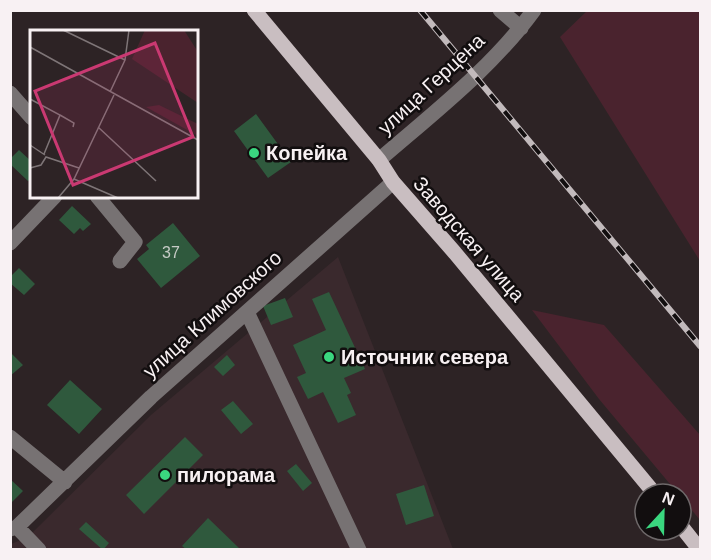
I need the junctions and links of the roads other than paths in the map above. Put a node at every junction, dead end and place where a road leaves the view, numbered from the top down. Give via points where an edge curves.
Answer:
1 (254, 10) edge
2 (500, 10) edge
3 (534, 10) edge
4 (521, 28) junction
5 (10, 93) edge
6 (30, 116) edge
7 (379, 160) junction
8 (393, 182) junction
9 (53, 198) edge
10 (99, 198) edge
11 (10, 243) edge
12 (120, 261) dead end
13 (247, 312) junction
14 (10, 437) edge
15 (65, 482) junction
16 (645, 482) edge
17 (14, 528) edge
18 (39, 549) edge
19 (359, 549) edge

1 - 7 main road, Заводская улица
2 - 4 street
3 - 4 street, улица Герцена
4 - 7 street, улица Герцена
5 - 6 street
7 - 8 main road, Заводская улица
8 - 13 street, улица Климовского
8 - 16 main road, Заводская улица
9 - 11 street
10 - 12 street via 135,242
13 - 15 street, улица Климовского via 151,397
13 - 19 street
14 - 15 street
15 - 17 street, улица Климовского
17 - 18 street

